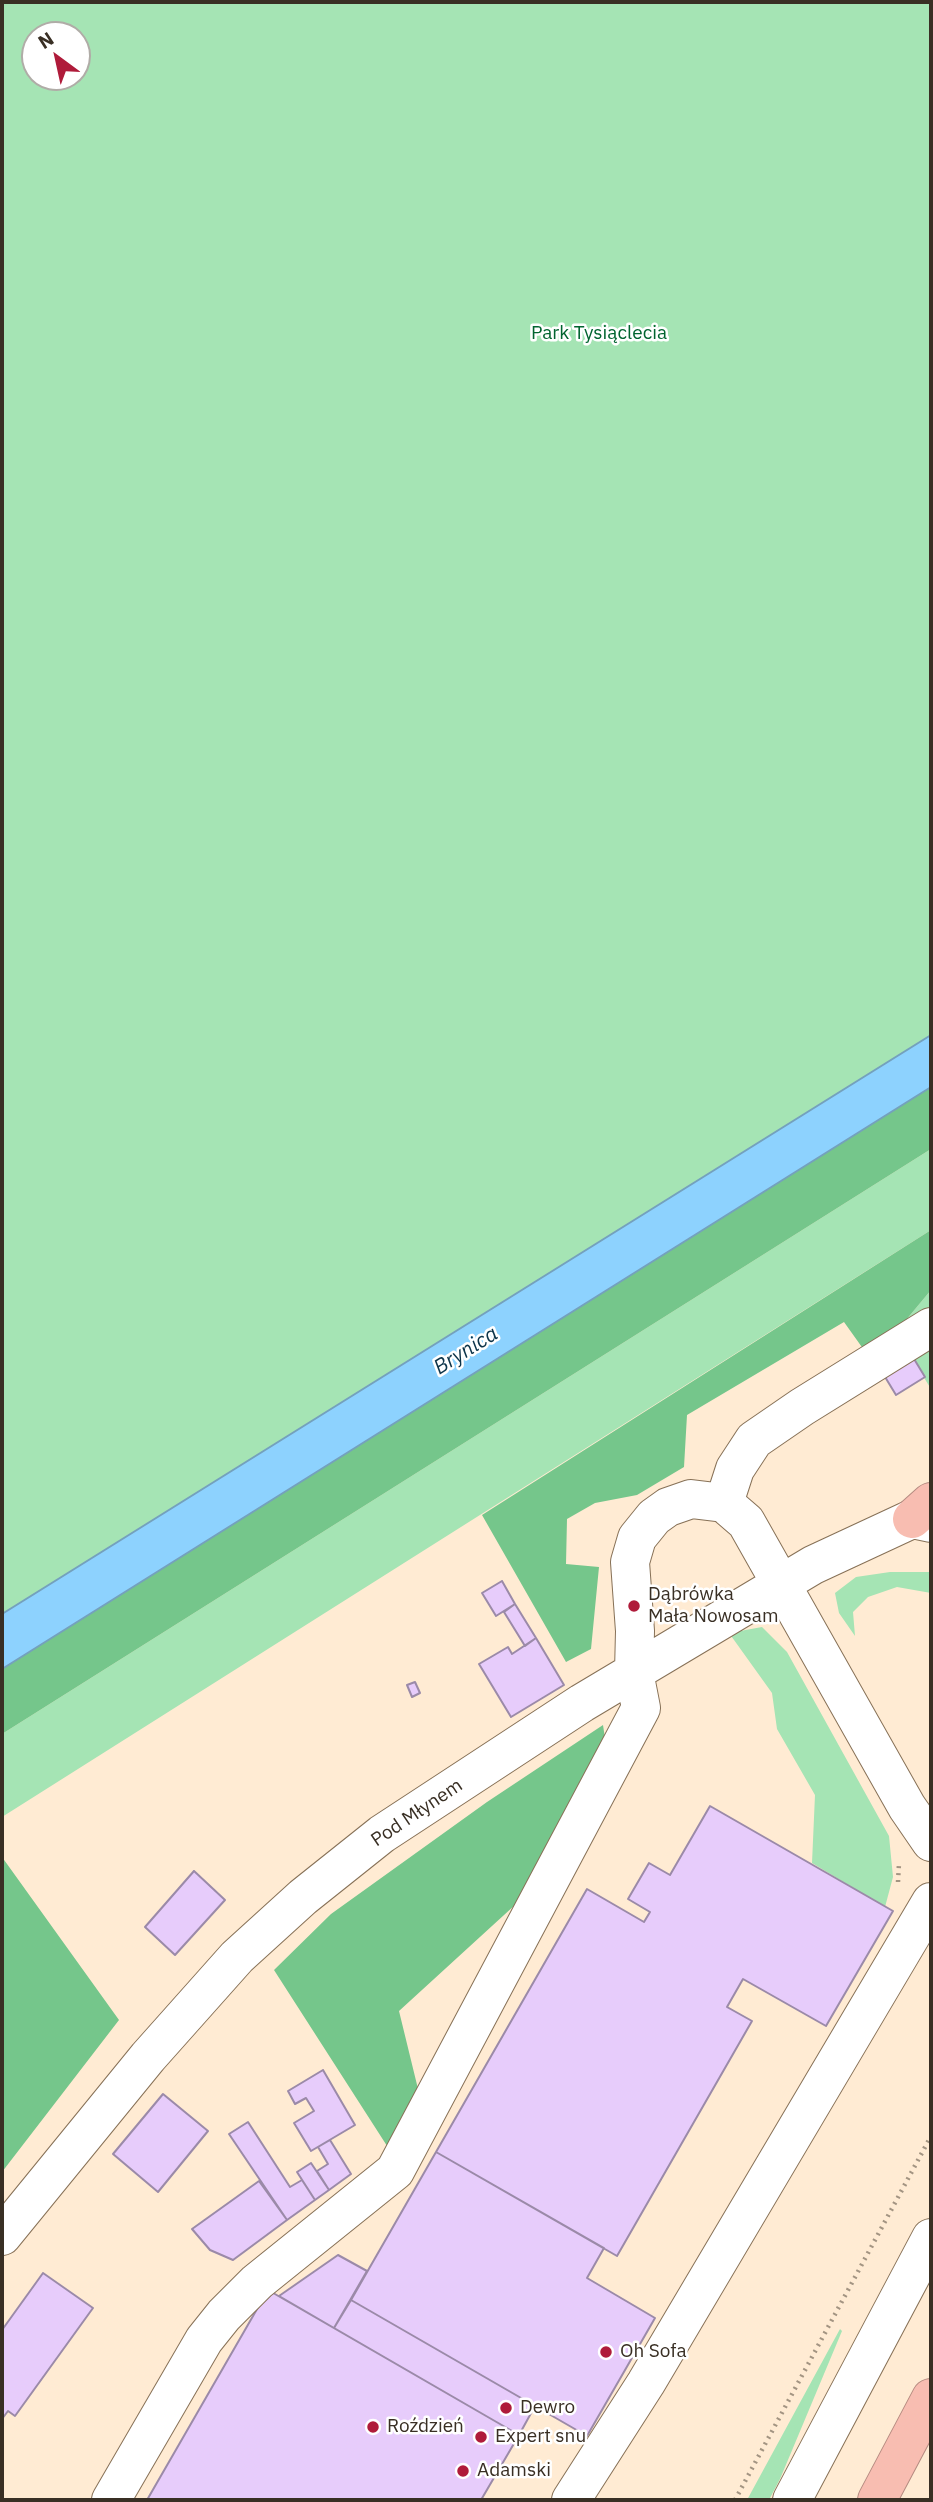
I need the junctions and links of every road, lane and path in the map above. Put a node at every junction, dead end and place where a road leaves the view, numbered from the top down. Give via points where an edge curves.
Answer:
1 (931, 1327) edge
2 (724, 1503) junction
3 (925, 1514) edge
4 (781, 1584) junction
5 (634, 1672) junction
6 (931, 1842) edge
7 (931, 1902) edge
8 (931, 2136) edge
9 (2, 2236) edge
10 (931, 2238) edge
11 (931, 2398) edge
12 (111, 2500) edge
13 (571, 2500) edge
14 (735, 2500) edge
15 (792, 2500) edge
16 (877, 2500) edge

1 - 2 street via 754,1440 736,1469
2 - 4 street via 746,1522
2 - 5 street via 691,1499 668,1507 637,1538 630,1562
3 - 4 street, Pod Młynem
4 - 5 street, Pod Młynem
4 - 6 street
5 - 9 street, Pod Młynem via 382,1834 303,1897 237,1957 148,2057
5 - 12 street via 641,1708 395,2171 257,2282 224,2315 204,2340
7 - 13 street via 646,2383
8 - 14 path
10 - 15 street
11 - 16 highway

